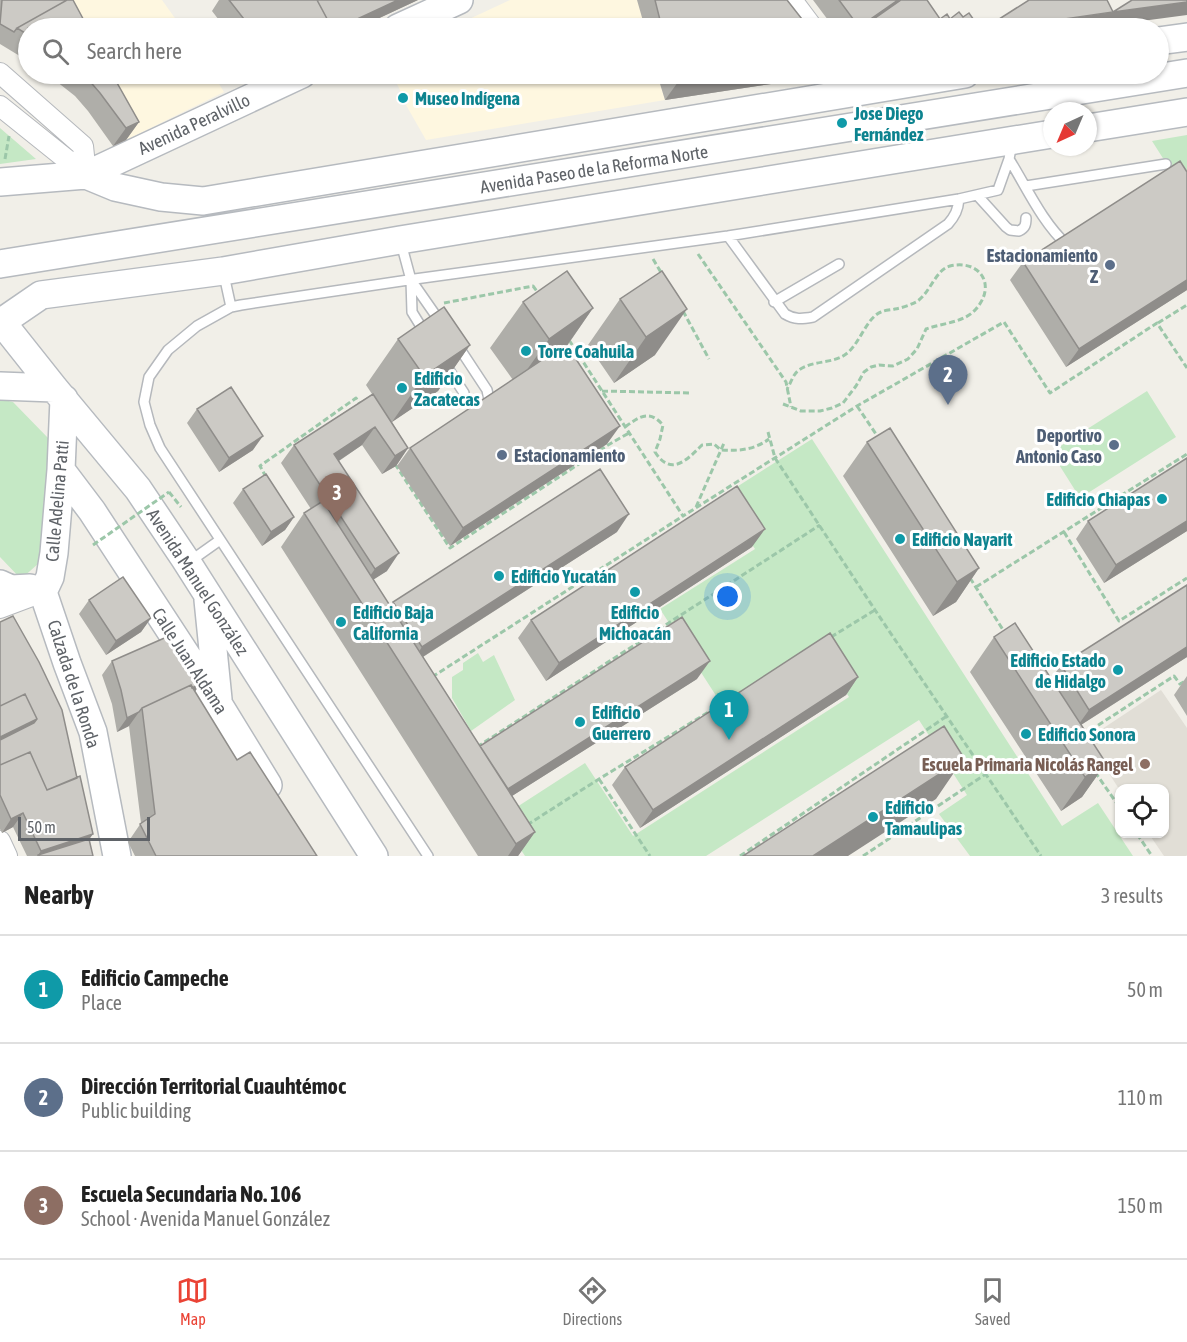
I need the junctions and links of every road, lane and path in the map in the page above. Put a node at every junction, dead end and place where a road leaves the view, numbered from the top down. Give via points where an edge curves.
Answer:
1 (792, 0) edge
2 (454, 1) edge
3 (419, 18) edge
4 (806, 18) edge
5 (1187, 37) edge
6 (1169, 39) edge
7 (0, 73) edge
8 (1187, 73) edge
9 (1169, 76) edge
10 (280, 84) edge
11 (905, 84) edge
12 (1119, 84) edge
13 (6, 111) edge
14 (1187, 112) edge
15 (1097, 127) edge
16 (1043, 138) edge
17 (1011, 150) junction
18 (1166, 164) dead end
19 (86, 174) junction
20 (1, 182) edge
21 (1026, 186) junction
22 (977, 195) junction
23 (959, 199) junction
24 (1026, 218) dead end
25 (728, 236) junction
26 (400, 240) junction
27 (689, 241) junction
28 (647, 247) junction
29 (1073, 251) edge
30 (0, 264) edge
31 (838, 264) dead end
32 (223, 271) junction
33 (664, 278) edge
34 (411, 280) junction
35 (540, 296) edge
36 (774, 302) junction
37 (1187, 305) edge
38 (430, 306) junction
39 (231, 308) junction
40 (681, 308) edge
41 (0, 321) edge
42 (1157, 323) junction
43 (565, 334) edge
44 (429, 339) edge
45 (441, 357) edge
46 (709, 359) dead end
47 (1187, 368) edge
48 (0, 386) edge
49 (787, 389) junction
50 (602, 391) junction
51 (464, 393) edge
52 (690, 393) dead end
53 (59, 394) junction
54 (783, 404) dead end
55 (857, 406) junction
56 (791, 407) junction
57 (362, 408) edge
58 (474, 415) edge
59 (625, 427) junction
60 (768, 432) dead end
61 (629, 434) junction
62 (770, 438) junction
63 (724, 443) dead end
64 (882, 444) edge
65 (721, 450) junction
66 (1187, 454) edge
67 (390, 456) edge
68 (775, 458) junction
69 (61, 470) junction
70 (269, 483) edge
71 (169, 492) dead end
72 (695, 508) junction
73 (683, 516) junction
74 (820, 525) junction
75 (1064, 532) junction
76 (220, 540) junction
77 (93, 545) dead end
78 (187, 563) junction
79 (970, 578) edge
80 (1187, 578) edge
81 (0, 585) edge
82 (976, 587) junction
83 (43, 592) junction
84 (207, 596) junction
85 (0, 608) edge
86 (875, 610) junction
87 (1007, 637) edge
88 (824, 641) edge
89 (433, 677) edge
90 (1187, 680) edge
91 (219, 705) junction
92 (712, 710) edge
93 (948, 716) junction
94 (1074, 741) edge
95 (478, 747) edge
96 (1094, 770) edge
97 (986, 774) junction
98 (599, 779) junction
99 (1115, 802) edge
100 (281, 806) edge
101 (526, 826) edge
102 (1140, 838) edge
103 (0, 841) edge
104 (7, 856) edge
105 (117, 856) edge
106 (374, 856) edge
107 (428, 856) edge
108 (650, 856) edge
109 (740, 856) edge
110 (863, 856) edge
111 (1041, 856) edge
112 (1152, 856) edge

1 - 4 street
2 - 3 main road
5 - 6 main road
7 - 19 street via 83,146
8 - 9 main road, Avenida Paseo de la Reforma Norte
10 - 19 main road, Avenida Peralvillo
11 - 19 main road, Avenida Paseo de la Reforma Norte via 202,201 115,187
12 - 30 main road, Avenida Paseo de la Reforma Norte
13 - 19 street
13 - 20 path
14 - 15 main road
16 - 17 main road
17 - 21 lane
17 - 22 lane via 998,190
17 - 26 main road
18 - 21 lane
19 - 20 main road
21 - 29 lane via 1060,239
22 - 23 lane
22 - 24 lane via 1010,230 1024,228
23 - 25 lane
23 - 36 lane via 955,216 948,224 813,316 792,318
25 - 27 lane
25 - 36 lane
26 - 32 main road
26 - 34 lane
27 - 28 lane
27 - 49 path via 786,382
28 - 33 path
28 - 34 lane
31 - 36 lane
32 - 39 lane
32 - 41 main road via 41,295
34 - 38 lane
34 - 39 lane
34 - 44 lane via 412,312
35 - 38 path via 533,286
37 - 42 path
38 - 58 lane via 489,395 487,405
39 - 76 lane via 197,326 168,350 149,377 144,402 160,448
40 - 46 path
41 - 53 main road, Avenida Manuel González
42 - 47 path
42 - 55 path via 1050,393 1004,322
43 - 50 path
45 - 51 lane
48 - 53 main road
49 - 56 path
49 - 56 path via 798,371 808,365 846,354 881,312 919,301 948,266 966,264 980,271 986,295 975,310 957,321 926,329 908,359 893,366 871,367 843,403 832,408 801,411
50 - 52 path
50 - 59 path
53 - 69 main road, Calle Adelina Patti
53 - 78 main road, Avenida Manuel González via 138,489
54 - 56 path
55 - 64 path
55 - 68 path
57 - 70 path via 356,398 260,466
59 - 61 path
59 - 65 path via 639,417 650,415 658,420 663,425 655,452 669,465 692,456 702,445 714,444
60 - 62 path
61 - 67 path via 450,548
61 - 73 path
62 - 65 path via 759,446
62 - 68 path
63 - 65 path
65 - 72 path
66 - 75 path
68 - 72 path
68 - 74 path
69 - 83 main road, Calle Adelina Patti via 53,566
69 - 91 main road, Calle Juan Aldama
71 - 77 path, bridge
72 - 73 path
73 - 89 path
74 - 86 path
74 - 95 path
75 - 80 path via 1119,621
75 - 82 path
76 - 78 lane
76 - 107 lane
78 - 84 main road, Avenida Manuel González
79 - 82 path
81 - 83 main road
82 - 87 path
83 - 85 street
83 - 105 main road, Calzada de la Ronda via 93,732
84 - 91 main road
84 - 106 main road, Avenida Manuel González
86 - 88 path
86 - 93 path
90 - 94 path via 1180,684 1174,676
91 - 100 main road, Calle Juan Aldama
92 - 98 path
93 - 97 path
93 - 109 path
96 - 99 path
97 - 110 path
97 - 111 path
98 - 101 path
98 - 108 path
102 - 112 path
103 - 104 street

